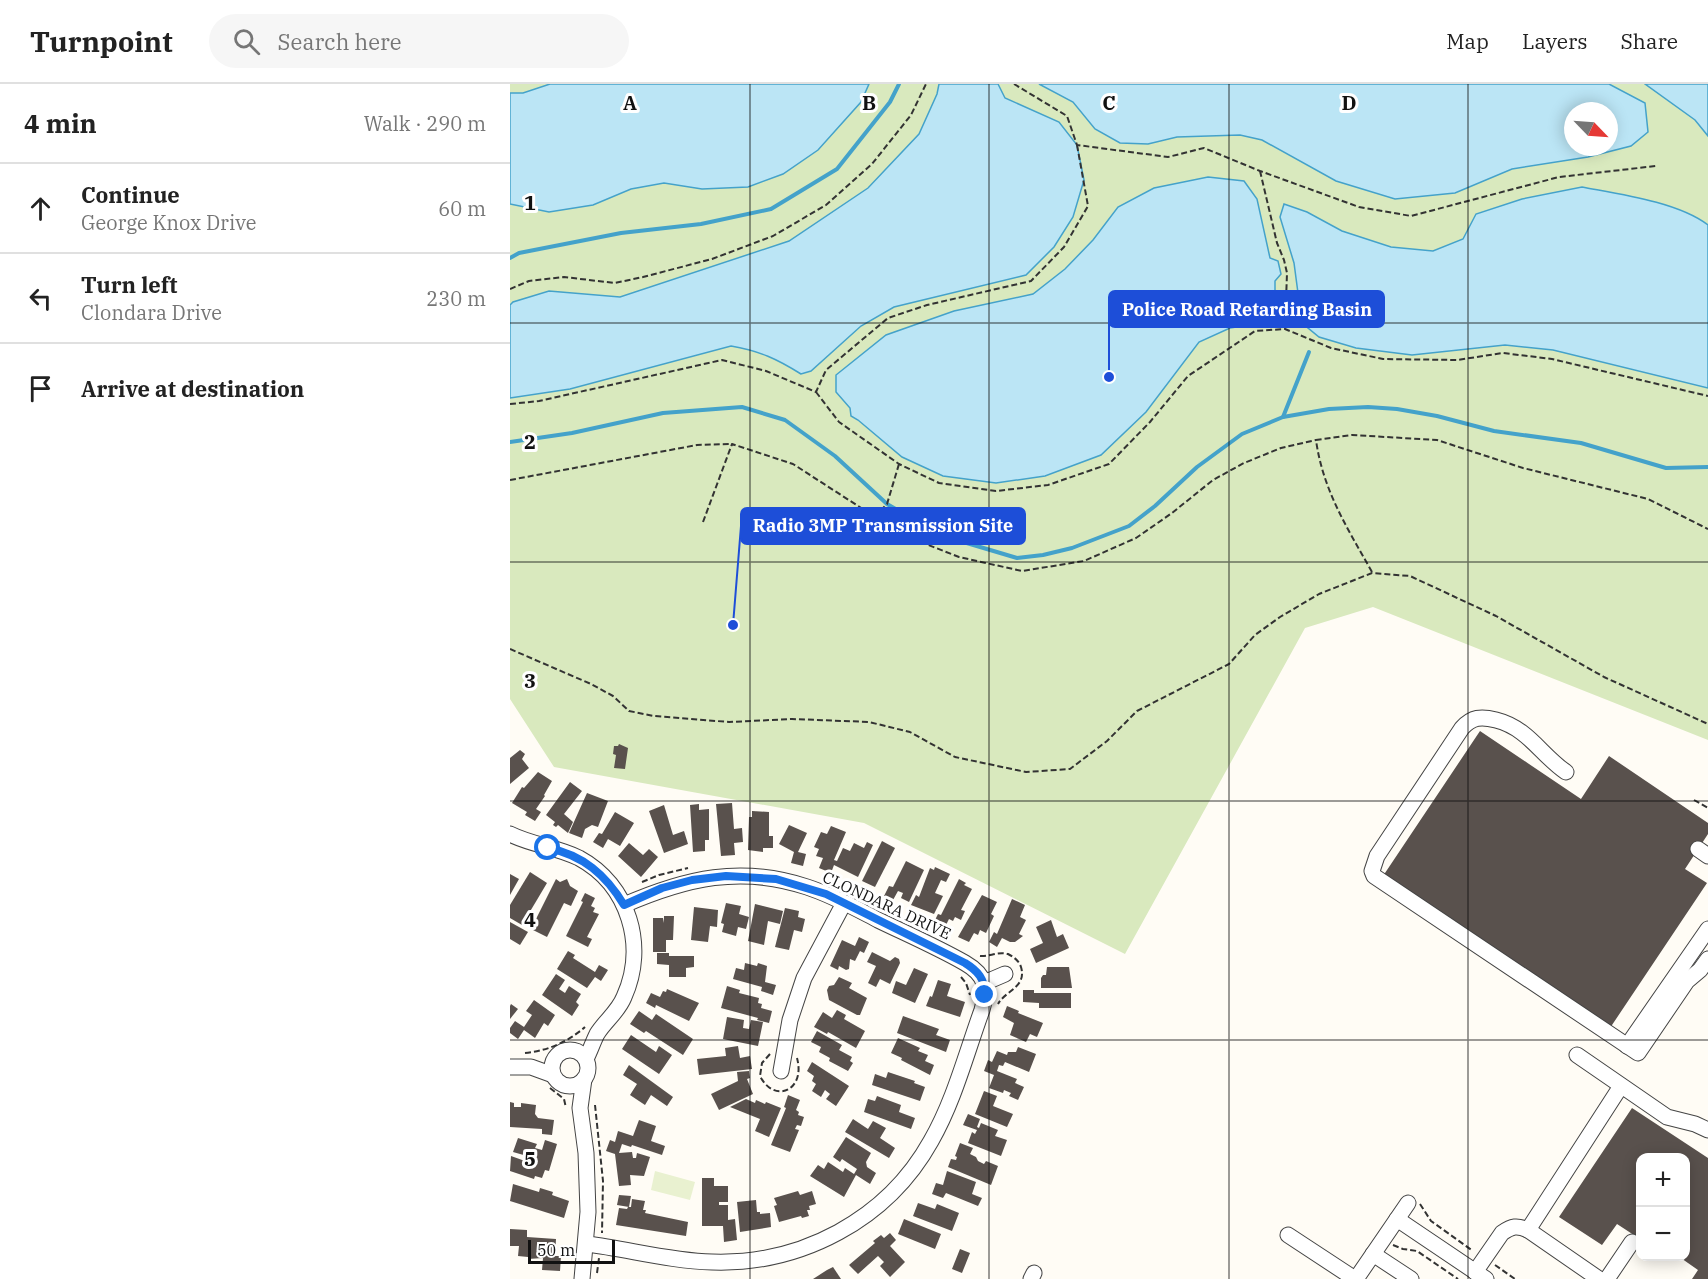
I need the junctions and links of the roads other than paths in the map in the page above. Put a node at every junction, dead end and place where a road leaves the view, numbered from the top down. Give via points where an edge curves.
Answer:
1 (1566, 772) dead end
2 (510, 834) edge
3 (844, 903) junction
4 (624, 905) junction
5 (1708, 929) edge
6 (1708, 959) edge
7 (1005, 974) dead end
8 (984, 983) junction
9 (593, 1029) junction
10 (1628, 1046) junction
11 (570, 1050) junction
12 (1576, 1055) dead end
13 (555, 1057) junction
14 (586, 1059) junction
15 (510, 1066) edge
16 (531, 1067) junction
17 (781, 1071) dead end
18 (584, 1079) junction
19 (551, 1082) junction
20 (566, 1085) junction
21 (1621, 1086) junction
22 (580, 1107) junction
23 (1708, 1130) edge
24 (1408, 1203) dead end
25 (1397, 1219) junction
26 (1528, 1230) junction
27 (1288, 1235) dead end
28 (1632, 1242) dead end
29 (587, 1244) junction
30 (1373, 1254) junction
31 (1475, 1275) edge
32 (582, 1279) edge
33 (1356, 1279) edge
34 (1411, 1279) edge
35 (1599, 1279) edge
36 (1607, 1279) edge

1 - 10 street via 1518,728 1484,717 1468,721 1377,856 1372,871
2 - 4 street via 579,858 598,871
3 - 4 street, CLONDARA DRIVE via 792,882 726,876 677,884
3 - 8 street, CLONDARA DRIVE via 965,963 977,971
3 - 17 street via 804,978 790,1020
4 - 9 street via 634,941 632,977 617,1010
5 - 10 street
6 - 10 street via 1687,981 1638,1053
7 - 8 street
8 - 29 street via 982,1010 947,1109 931,1142 909,1175 856,1223 793,1252 738,1262 704,1262
9 - 11 street
9 - 14 street
11 - 13 street
11 - 14 street via 580,1052
12 - 21 street
13 - 16 street
13 - 19 street
14 - 18 street via 588,1070
15 - 16 street
16 - 19 street
18 - 20 street
18 - 22 street
19 - 20 street
20 - 22 street
21 - 23 street via 1667,1117
21 - 26 street
22 - 29 street via 588,1180
24 - 25 street
25 - 30 street
25 - 31 street
26 - 31 street via 1514,1226 1502,1233
26 - 35 street
27 - 33 street
28 - 36 street
29 - 32 street
30 - 33 street
30 - 34 street

